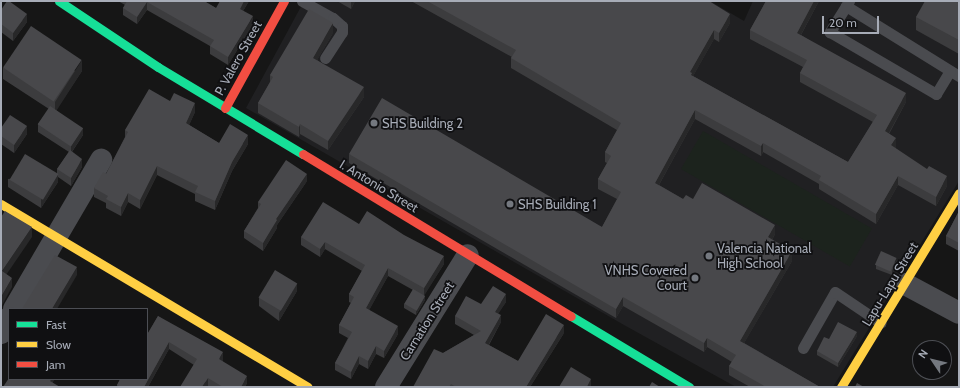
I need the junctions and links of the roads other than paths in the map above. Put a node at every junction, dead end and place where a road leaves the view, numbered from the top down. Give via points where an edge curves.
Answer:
1 (59, 1) edge
2 (284, 1) edge
3 (302, 1) edge
4 (848, 3) edge
5 (325, 58) dead end
6 (955, 73) edge
7 (225, 108) junction
8 (101, 160) dead end
9 (959, 194) edge
10 (1, 204) edge
11 (56, 235) junction
12 (468, 255) junction
13 (905, 284) junction
14 (15, 308) edge
15 (959, 312) edge
16 (8, 320) edge
17 (881, 323) junction
18 (1, 333) edge
19 (803, 348) dead end
20 (308, 387) edge
21 (386, 387) edge
22 (689, 387) edge
23 (842, 387) edge

1 - 7 street, I. Antonio Street
2 - 7 street, P. Valero Street
3 - 5 lane via 333,18 342,26 342,32
4 - 6 lane
4 - 6 lane via 830,32 936,94
7 - 12 street, I. Antonio Street
8 - 11 street
9 - 13 street, Lapu-Lapu Street
10 - 11 street
11 - 14 street
11 - 20 street
12 - 21 street, Carnation Street
12 - 22 street, I. Antonio Street
13 - 15 street
13 - 17 street, Lapu-Lapu Street
16 - 18 street
17 - 19 lane via 835,292
17 - 23 street, Lapu-Lapu Street

